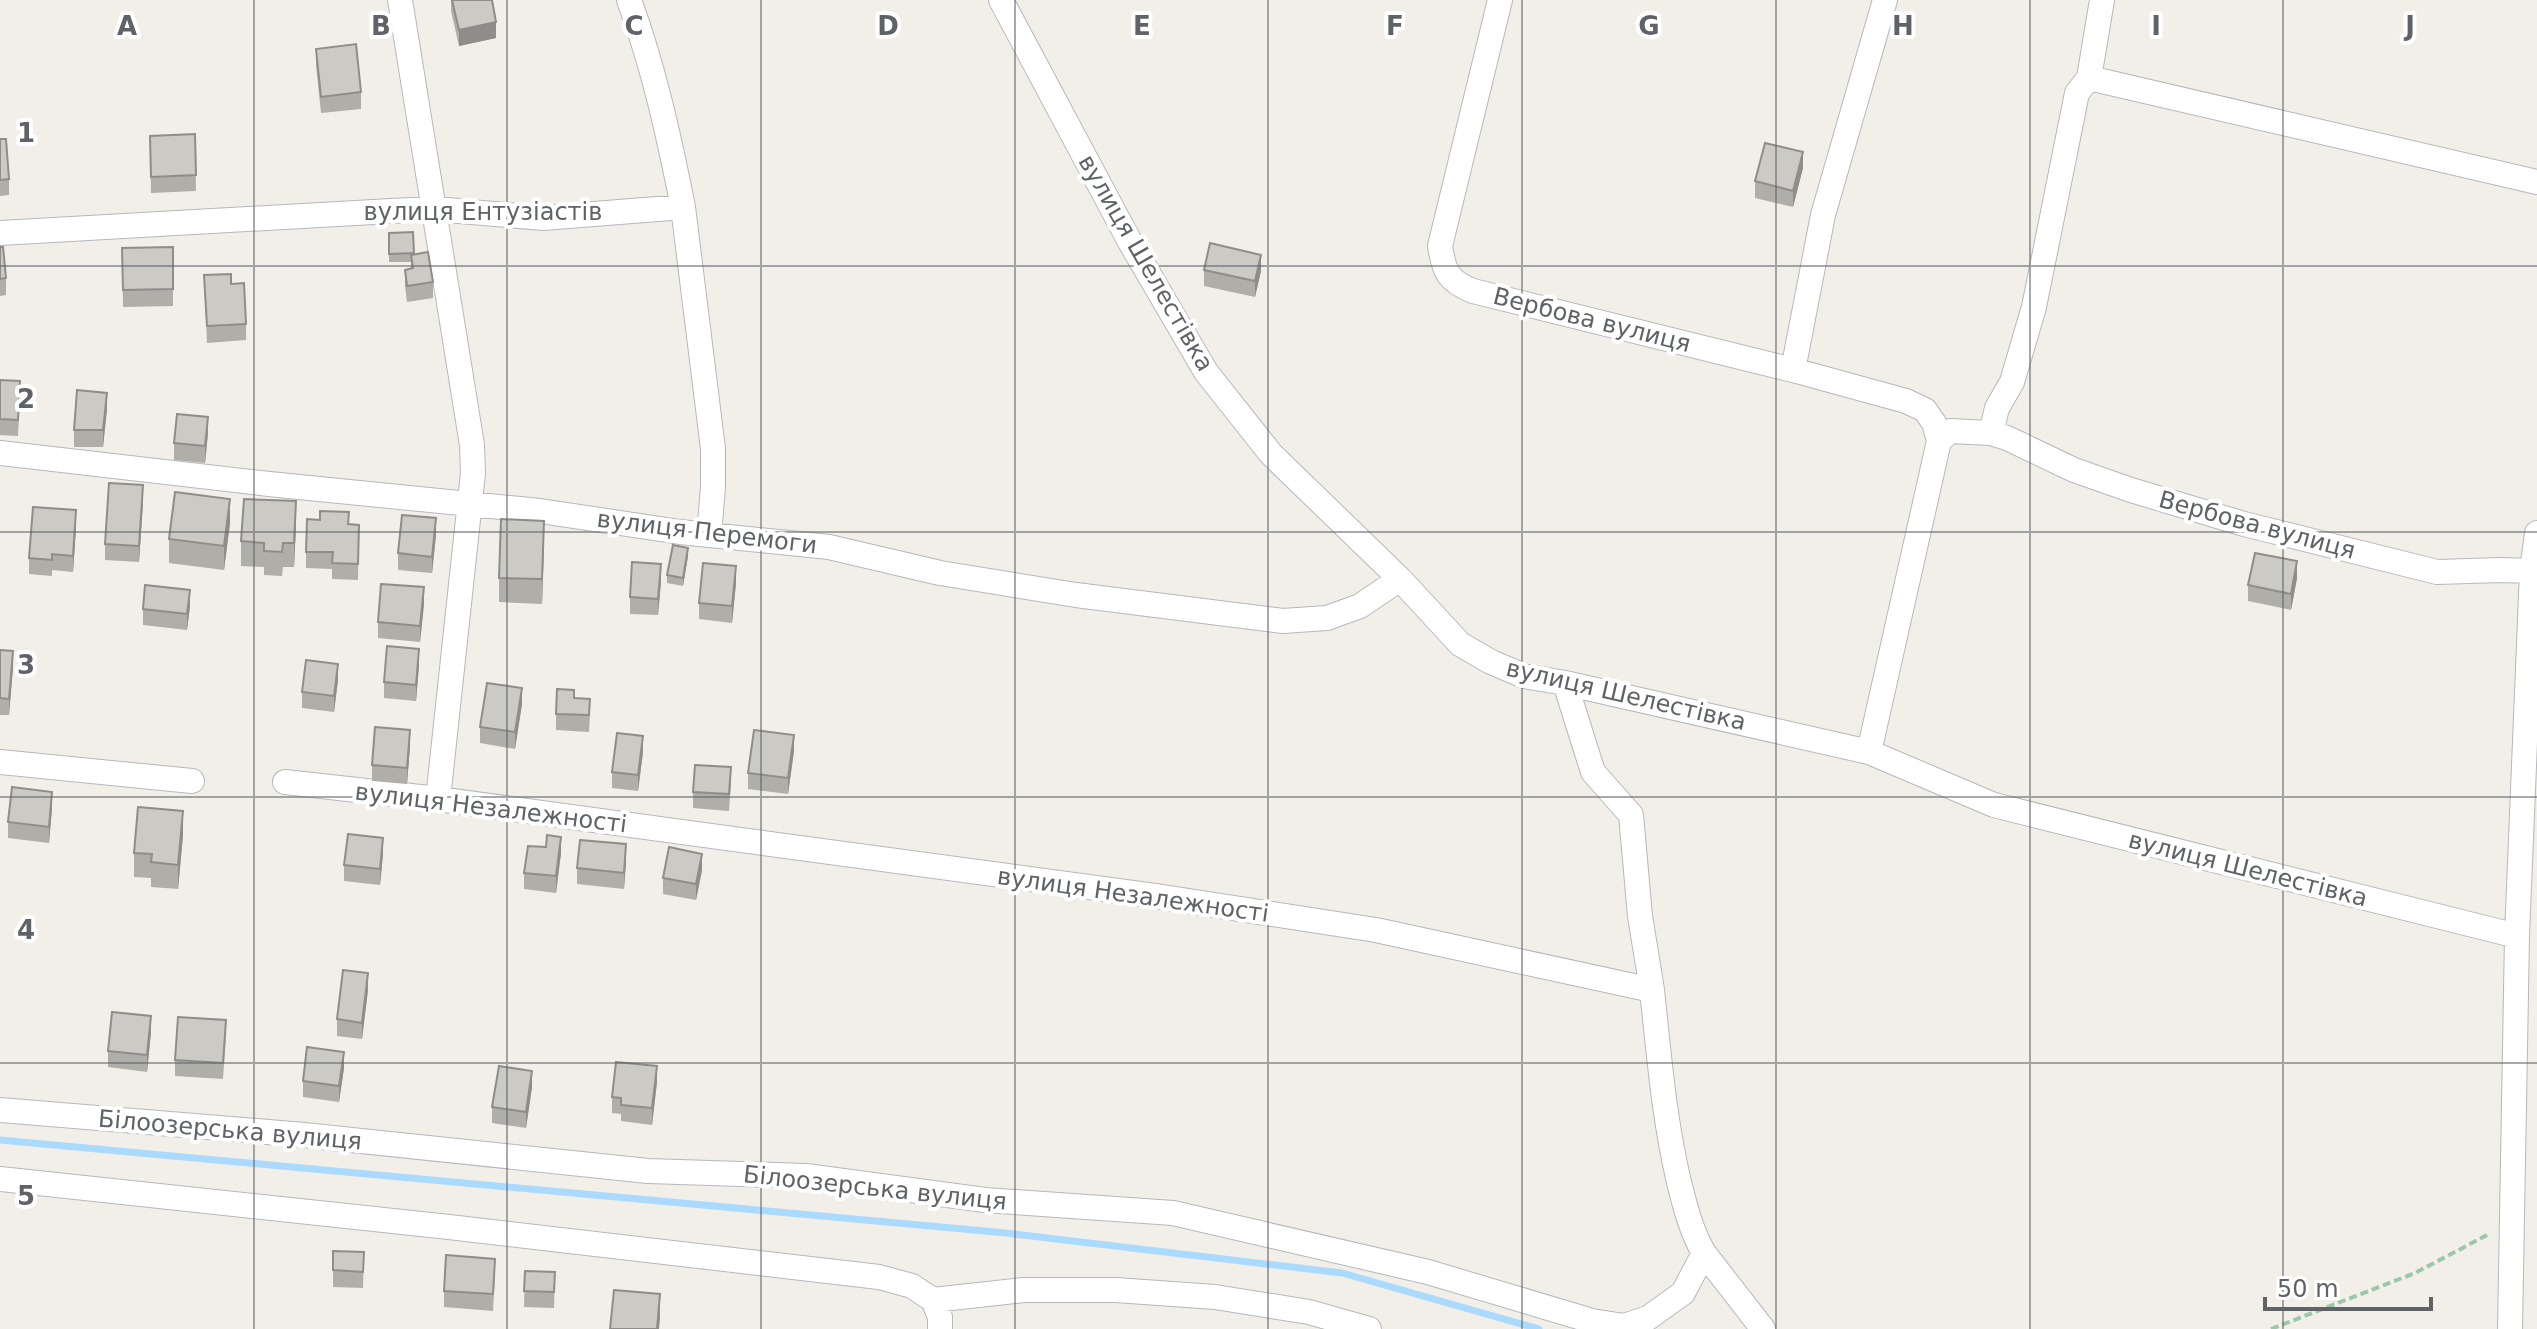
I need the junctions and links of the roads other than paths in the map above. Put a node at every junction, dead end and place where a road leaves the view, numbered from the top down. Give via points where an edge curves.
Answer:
1 (400, 0) edge
2 (629, 0) edge
3 (1001, 0) edge
4 (1500, 0) edge
5 (1885, 0) edge
6 (2102, 0) edge
7 (2089, 78) junction
8 (2537, 182) edge
9 (683, 207) junction
10 (435, 209) junction
11 (1, 233) edge
12 (1793, 370) junction
13 (1991, 433) junction
14 (1939, 441) junction
15 (0, 453) edge
16 (470, 504) junction
17 (2537, 533) edge
18 (709, 535) junction
19 (2532, 571) junction
20 (1400, 579) junction
21 (1565, 683) junction
22 (1869, 752) junction
23 (0, 762) edge
24 (192, 781) dead end
25 (285, 782) dead end
26 (438, 799) junction
27 (2517, 936) junction
28 (2527, 974) edge
29 (1652, 990) junction
30 (0, 1110) edge
31 (0, 1179) edge
32 (1704, 1253) junction
33 (933, 1300) junction
34 (940, 1329) edge
35 (1369, 1329) edge
36 (1763, 1329) edge
37 (2510, 1329) edge

1 - 10 street
2 - 9 street via 645,43
3 - 20 street, вулиця Шелестівка via 1206,372 1271,454
4 - 12 street, Вербова вулиця via 1440,246 1444,267 1456,284
5 - 12 street via 1823,215
6 - 7 street
7 - 8 street
7 - 13 street via 2077,93 2034,307
9 - 10 street, вулиця Ентузіастів via 543,218
9 - 18 street via 713,449
10 - 11 street, вулиця Ентузіастів
10 - 16 street via 472,445
12 - 14 street, Вербова вулиця via 1925,410
13 - 14 street, Вербова вулиця via 1950,431
13 - 19 street, Вербова вулиця via 2131,490 2273,531 2437,572
14 - 22 street
15 - 16 street, вулиця Перемоги
16 - 18 street, вулиця Перемоги
16 - 26 street
17 - 19 street
18 - 20 street, вулиця Перемоги via 829,547 985,581 1283,621 1327,618 1360,606
19 - 27 street
20 - 21 street, вулиця Шелестівка via 1460,644 1524,676
21 - 22 street, вулиця Шелестівка
21 - 29 street via 1593,772 1631,815
22 - 27 street, вулиця Шелестівка via 1994,805
23 - 24 street
25 - 26 street, вулиця Незалежності
26 - 29 street, вулиця Незалежності via 1344,925
27 - 28 street
28 - 37 street
29 - 32 street via 1672,1150
30 - 32 street, Білоозерська вулиця via 648,1171 806,1176 985,1200 1173,1213 1428,1272 1624,1326 1648,1318 1683,1293
31 - 33 street via 879,1277 912,1286
32 - 36 street
33 - 34 street
33 - 35 street via 1024,1290 1116,1290 1215,1297 1309,1312

